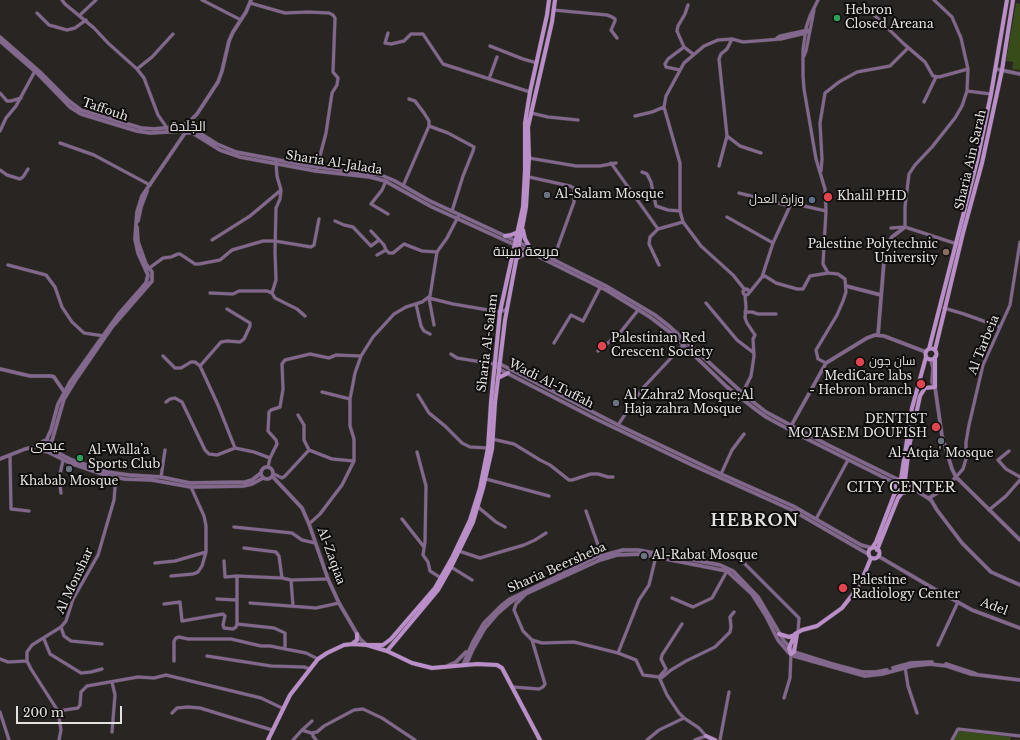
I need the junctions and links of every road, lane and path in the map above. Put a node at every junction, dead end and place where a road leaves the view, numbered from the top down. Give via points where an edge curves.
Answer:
1 (62, 0) edge
2 (96, 0) edge
3 (202, 0) edge
4 (549, 0) edge
5 (555, 0) edge
6 (818, 0) edge
7 (934, 0) edge
8 (1008, 0) edge
9 (1013, 0) edge
10 (250, 1) edge
11 (688, 4) dead end
12 (868, 9) dead end
13 (553, 10) junction
14 (37, 13) dead end
15 (80, 15) junction
16 (86, 20) junction
17 (241, 20) junction
18 (807, 31) junction
19 (173, 34) dead end
20 (388, 34) dead end
21 (0, 37) edge
22 (617, 38) dead end
23 (732, 39) junction
24 (0, 41) edge
25 (490, 46) dead end
26 (684, 47) junction
27 (908, 48) junction
28 (693, 54) junction
29 (497, 57) dead end
30 (537, 63) junction
31 (137, 69) junction
32 (968, 69) junction
33 (680, 70) junction
34 (996, 70) junction
35 (1002, 70) junction
36 (35, 72) junction
37 (1020, 74) edge
38 (936, 77) junction
39 (489, 79) junction
40 (967, 91) junction
41 (530, 92) junction
42 (0, 93) edge
43 (991, 94) junction
44 (21, 98) junction
45 (409, 99) dead end
46 (924, 102) dead end
47 (664, 107) junction
48 (531, 113) junction
49 (197, 114) junction
50 (635, 116) dead end
51 (0, 117) edge
52 (6, 118) junction
53 (578, 120) dead end
54 (188, 123) junction
55 (1, 125) edge
56 (429, 126) junction
57 (192, 129) junction
58 (167, 130) junction
59 (183, 130) junction
60 (0, 131) edge
61 (727, 136) junction
62 (60, 143) dead end
63 (761, 153) dead end
64 (529, 158) junction
65 (276, 162) junction
66 (611, 163) junction
67 (616, 163) dead end
68 (719, 166) dead end
69 (28, 169) dead end
70 (317, 169) junction
71 (0, 170) edge
72 (642, 172) dead end
73 (821, 173) junction
74 (529, 178) junction
75 (386, 181) junction
76 (150, 185) junction
77 (403, 186) junction
78 (281, 190) junction
79 (739, 193) dead end
80 (790, 206) junction
81 (680, 211) junction
82 (826, 211) junction
83 (452, 212) junction
84 (388, 214) dead end
85 (458, 217) junction
86 (727, 217) dead end
87 (319, 219) dead end
88 (335, 221) dead end
89 (683, 222) junction
90 (905, 227) junction
91 (522, 228) junction
92 (658, 228) junction
93 (891, 228) dead end
94 (370, 231) dead end
95 (518, 232) junction
96 (505, 236) junction
97 (212, 240) dead end
98 (379, 240) junction
99 (275, 241) junction
100 (1020, 242) edge
101 (773, 243) junction
102 (517, 244) junction
103 (958, 245) junction
104 (386, 250) junction
105 (530, 251) junction
106 (437, 252) junction
107 (377, 255) dead end
108 (516, 258) junction
109 (553, 260) junction
110 (823, 264) junction
111 (8, 265) dead end
112 (659, 265) dead end
113 (148, 270) junction
114 (828, 273) junction
115 (823, 275) junction
116 (762, 277) junction
117 (846, 286) junction
118 (600, 288) junction
119 (210, 293) dead end
120 (272, 293) junction
121 (747, 294) junction
122 (881, 294) junction
123 (429, 298) junction
124 (706, 303) dead end
125 (416, 304) junction
126 (640, 308) junction
127 (944, 308) junction
128 (227, 309) dead end
129 (507, 309) junction
130 (500, 312) junction
131 (745, 312) junction
132 (776, 314) dead end
133 (305, 316) dead end
134 (434, 325) dead end
135 (1000, 327) junction
136 (430, 334) dead end
137 (878, 335) junction
138 (104, 336) junction
139 (554, 343) dead end
140 (684, 343) junction
141 (927, 350) junction
142 (935, 350) junction
143 (598, 351) dead end
144 (754, 353) junction
145 (451, 354) dead end
146 (162, 356) dead end
147 (361, 356) junction
148 (926, 357) junction
149 (935, 357) junction
150 (931, 360) junction
151 (826, 363) junction
152 (494, 364) junction
153 (200, 366) junction
154 (499, 366) junction
155 (0, 369) edge
156 (508, 373) junction
157 (498, 378) junction
158 (935, 387) junction
159 (322, 392) dead end
160 (742, 393) junction
161 (65, 394) junction
162 (418, 395) dead end
163 (739, 397) junction
164 (350, 399) junction
165 (166, 402) dead end
166 (298, 415) dead end
167 (618, 425) junction
168 (790, 427) junction
169 (744, 434) dead end
170 (492, 439) junction
171 (46, 441) junction
172 (51, 445) junction
173 (40, 446) junction
174 (235, 448) junction
175 (488, 448) junction
176 (165, 450) dead end
177 (309, 450) junction
178 (1009, 451) dead end
179 (48, 452) junction
180 (417, 452) dead end
181 (10, 455) junction
182 (270, 458) junction
183 (0, 459) edge
184 (63, 460) junction
185 (848, 460) junction
186 (354, 461) junction
187 (268, 467) junction
188 (261, 473) junction
189 (721, 474) junction
190 (273, 475) junction
191 (116, 476) junction
192 (161, 477) junction
193 (613, 477) dead end
194 (956, 477) junction
195 (263, 478) junction
196 (486, 479) junction
197 (1020, 479) edge
198 (900, 480) junction
199 (908, 486) junction
200 (191, 487) junction
201 (896, 490) junction
202 (61, 493) dead end
203 (902, 493) junction
204 (548, 496) dead end
205 (929, 498) junction
206 (478, 507) junction
207 (989, 510) junction
208 (29, 511) dead end
209 (586, 511) dead end
210 (402, 519) dead end
211 (816, 519) junction
212 (309, 524) junction
213 (234, 526) dead end
214 (505, 527) dead end
215 (546, 533) dead end
216 (1020, 540) edge
217 (315, 543) junction
218 (424, 547) junction
219 (244, 548) dead end
220 (872, 548) junction
221 (877, 550) junction
222 (459, 551) junction
223 (206, 552) junction
224 (602, 556) junction
225 (656, 556) junction
226 (870, 556) junction
227 (878, 556) junction
228 (224, 561) dead end
229 (155, 563) dead end
230 (744, 563) dead end
231 (451, 567) junction
232 (727, 571) junction
233 (171, 576) dead end
234 (237, 576) junction
235 (282, 578) junction
236 (441, 578) junction
237 (328, 579) junction
238 (291, 580) junction
239 (472, 580) dead end
240 (1020, 585) edge
241 (527, 594) junction
242 (672, 598) dead end
243 (217, 599) dead end
244 (237, 600) junction
245 (958, 602) junction
246 (250, 603) dead end
247 (339, 603) junction
248 (164, 604) dead end
249 (292, 606) junction
250 (734, 612) dead end
251 (237, 624) junction
252 (682, 624) dead end
253 (61, 627) junction
254 (1020, 628) edge
255 (796, 633) junction
256 (357, 634) junction
257 (779, 634) junction
258 (44, 638) junction
259 (532, 640) junction
260 (102, 644) dead end
261 (353, 644) junction
262 (367, 645) junction
263 (938, 645) dead end
264 (470, 648) junction
265 (789, 648) junction
266 (285, 649) junction
267 (387, 651) junction
268 (618, 653) junction
269 (792, 653) junction
270 (207, 656) dead end
271 (470, 656) junction
272 (0, 659) edge
273 (318, 659) junction
274 (174, 661) dead end
275 (27, 662) junction
276 (477, 664) junction
277 (464, 665) junction
278 (905, 666) junction
279 (442, 667) junction
280 (102, 669) dead end
281 (310, 669) junction
282 (659, 678) junction
283 (1020, 680) edge
284 (112, 682) junction
285 (513, 687) junction
286 (730, 692) dead end
287 (784, 698) dead end
288 (282, 708) junction
289 (58, 711) junction
290 (0, 712) edge
291 (172, 713) dead end
292 (917, 713) dead end
293 (684, 718) junction
294 (312, 721) dead end
295 (272, 730) junction
296 (302, 730) junction
297 (112, 732) dead end
298 (313, 733) junction
299 (706, 736) junction
300 (1020, 736) edge
301 (8, 740) edge
302 (59, 740) edge
303 (268, 740) edge
304 (292, 740) edge
305 (316, 740) edge
306 (415, 740) edge
307 (540, 740) edge
308 (647, 740) edge
309 (695, 740) edge
310 (715, 740) edge
311 (720, 740) edge
312 (952, 740) edge

1 - 15 street
2 - 15 street
3 - 17 street
4 - 30 main road, Sharia Al-Salam
5 - 13 main road, Sharia Al-Salam
6 - 18 street
7 - 32 street via 952,17 962,38
8 - 34 main road, Sharia Ain Sarah
9 - 35 main road, Sharia Ain Sarah
10 - 17 street
10 - 70 street via 285,13 329,13 334,16 333,72 338,78 332,93
11 - 26 street via 677,31
12 - 27 street
13 - 22 street via 612,17 615,21 611,30
13 - 48 main road, Sharia Al-Salam
14 - 16 street via 49,25 67,30
15 - 16 street
16 - 31 street
17 - 49 street via 229,41 218,82
18 - 23 street via 781,39 756,42
18 - 73 street via 804,89 816,159
19 - 31 street
20 - 39 street via 384,43 391,44 404,41 411,34 424,34 443,64
21 - 58 street via 81,110 141,128
23 - 28 street via 718,40
23 - 61 street via 719,59
24 - 36 street, Taffouh
25 - 30 street
26 - 28 street
26 - 33 street via 665,64 666,67
27 - 38 street via 925,62 931,74
27 - 73 street via 890,66 857,72 825,93 820,123
28 - 33 street
29 - 39 street
30 - 41 main road, Sharia Al-Salam
31 - 58 street via 144,78 158,115
32 - 38 street
32 - 40 street
33 - 47 street via 666,96
34 - 35 street
34 - 43 main road, Sharia Ain Sarah
35 - 37 street
35 - 103 main road, Sharia Ain Sarah via 982,163
36 - 44 street
36 - 58 street, Taffouh via 70,107 81,114 137,131 150,133
38 - 46 street
39 - 41 street
40 - 43 street
40 - 90 street via 955,118 909,174
41 - 95 main road, Sharia Al-Salam via 524,131 524,197
42 - 44 street via 7,101
43 - 103 main road, Sharia Ain Sarah
44 - 52 street
45 - 56 street via 424,113
47 - 50 street
47 - 81 street via 680,162
48 - 53 street
48 - 64 main road, Sharia Al-Salam via 528,131
49 - 54 street
49 - 57 street
51 - 52 street
52 - 55 street
54 - 57 street, Sharia Al-Jalada
54 - 59 street
55 - 60 street
56 - 77 street
56 - 83 street via 474,147
57 - 59 street
57 - 65 street, Sharia Al-Jalada via 226,153
58 - 59 street
59 - 76 street
61 - 63 street via 740,146
61 - 68 street
62 - 76 street via 94,155
64 - 66 street via 576,166 600,166
64 - 74 main road, Sharia Al-Salam
65 - 70 street, Sharia Al-Jalada
65 - 78 street
66 - 67 street
66 - 92 street
69 - 71 street via 20,178 7,175
70 - 75 street, Sharia Al-Jalada
70 - 77 street, Sharia Al-Jalada via 376,174
72 - 81 street via 647,174 651,182 656,206
73 - 82 street
74 - 91 main road, Sharia Al-Salam
74 - 109 street via 574,188 574,202
75 - 84 street via 371,204
75 - 85 street, Sharia Al-Jalada
76 - 113 street via 141,207 137,231 141,253
77 - 83 street, Sharia Al-Jalada
78 - 97 street via 250,216
78 - 99 street via 276,208
79 - 80 street
80 - 82 street via 795,204
80 - 101 street
81 - 89 street
82 - 110 street
83 - 85 street, Sharia Al-Jalada
85 - 96 street, Sharia Al-Jalada
85 - 102 street, Sharia Al-Jalada
85 - 106 street
86 - 101 street
87 - 99 street via 314,244 311,247
88 - 98 street via 352,227 371,246
89 - 92 street
89 - 121 street via 701,246 732,275 745,290 743,293
90 - 93 street
90 - 103 street
90 - 122 street via 892,237 885,249
91 - 102 main road, Sharia Al-Salam
91 - 105 main road
92 - 112 street via 650,237 649,244
94 - 98 street
95 - 96 main road
95 - 102 main road, Sharia Al-Salam
96 - 102 street, Sharia Al-Jalada
98 - 104 street
99 - 113 street via 252,243 232,250 220,260 199,264 178,254 163,258
99 - 120 street via 276,280
100 - 135 street, Al Tarbeia via 1010,305
101 - 116 street
102 - 105 street
102 - 108 main road, Sharia Al-Salam
102 - 130 main road, Sharia Al-Salam
103 - 127 main road, Sharia Ain Sarah
103 - 141 main road, Sharia Ain Sarah
104 - 106 street via 393,253 404,244 422,251
104 - 107 street
105 - 108 main road
105 - 109 street
105 - 118 street
106 - 123 street via 434,281
108 - 129 main road, Sharia Al-Salam
109 - 126 street via 606,286
110 - 114 street
110 - 115 street
111 - 138 street via 46,275 55,287 62,307 72,322 84,333
113 - 138 street via 152,272 150,284
114 - 115 street
114 - 117 street via 843,276
115 - 116 street via 810,276 803,289
116 - 121 street
117 - 122 street
117 - 151 street via 837,315 816,350 818,359
118 - 126 street
118 - 139 street via 583,321 571,315
119 - 120 street via 233,294 248,290
120 - 133 street via 275,298
121 - 131 street
122 - 137 street
123 - 125 street
123 - 130 street
123 - 134 street
124 - 144 street via 737,340
125 - 136 street via 421,326
125 - 147 street via 394,314
126 - 140 street via 669,326
126 - 143 street via 619,334
127 - 135 street
127 - 142 main road, Sharia Ain Sarah
128 - 153 street via 250,323 244,340 221,342
129 - 130 street
129 - 154 main road, Sharia Al-Salam
130 - 152 main road, Sharia Al-Salam
131 - 132 street
131 - 144 street via 747,323 755,335
135 - 194 street, Al Tarbeia via 983,365 969,425 966,459 963,469
137 - 141 street
137 - 151 street via 867,338
138 - 161 street
140 - 160 street
140 - 163 street
140 - 167 street via 642,389
141 - 142 main road
141 - 148 main road, Sharia Ain Sarah
142 - 149 main road, Sharia Ain Sarah
144 - 160 street via 751,376
145 - 152 street via 458,358
146 - 153 street via 175,368 181,368 191,362
147 - 164 street via 354,374
147 - 182 street via 336,355 329,358 310,354 285,360 282,364 283,389 280,407 269,412 268,431 277,443
148 - 150 main road
148 - 198 main road, Sharia Ain Sarah via 912,408
149 - 150 main road
149 - 158 main road, Sharia Ain Sarah
150 - 158 street via 932,382
151 - 168 street
152 - 154 street, Wadi Al-Tuffah
152 - 175 main road, Sharia Al-Salam
153 - 174 street
154 - 156 street, Wadi Al-Tuffah
154 - 157 main road, Sharia Al-Salam
154 - 167 street, Wadi Al-Tuffah
155 - 161 street via 30,376 51,376 57,380
156 - 157 main road
156 - 226 street, Wadi Al-Tuffah via 638,439 792,510
157 - 170 main road, Sharia Al-Salam
158 - 194 street via 942,436 948,460
158 - 198 main road via 925,388 920,396
159 - 164 street
160 - 163 street
160 - 168 street
161 - 171 street via 58,404
161 - 172 street
162 - 175 street via 429,413 462,443 470,447
163 - 168 street via 755,409
164 - 186 street
165 - 174 street via 175,398 182,402 208,453 216,456
166 - 177 street via 304,425 304,440
167 - 189 street, Wadi Al-Tuffah
168 - 185 street
168 - 198 street
169 - 189 street via 732,450
170 - 193 street via 514,444 550,465 569,480 590,474
170 - 196 main road, Sharia Al-Salam
171 - 172 street
171 - 173 street
172 - 179 street
172 - 191 street via 60,454 72,460
173 - 179 street via 42,451
173 - 181 street
174 - 182 street
175 - 236 main road, Sharia Al-Salam via 470,520
176 - 192 street
177 - 186 street via 332,459
177 - 190 street via 285,476 282,478
178 - 197 street via 998,460
179 - 184 street
180 - 218 street via 426,486
181 - 183 street
181 - 208 street via 11,510
182 - 187 street
184 - 191 street
184 - 202 street via 59,479
185 - 198 street
185 - 211 street
186 - 212 street via 342,486
187 - 188 street
187 - 190 street via 273,470
188 - 192 street via 252,480 237,483 190,483
188 - 195 street
189 - 211 street, Wadi Al-Tuffah
190 - 195 street via 268,480
190 - 212 street, Al-Zaqiaa via 302,508
191 - 192 street
191 - 200 street
191 - 253 street, Al Monshar via 114,500 98,555 73,599 66,621
194 - 205 street via 947,487
194 - 207 street
195 - 200 street via 243,486
196 - 204 street
196 - 206 main road, Sharia Al-Salam
197 - 207 street via 1006,496
198 - 199 main road
198 - 201 main road via 895,486
199 - 203 main road
199 - 205 street
200 - 223 street via 204,516
201 - 203 main road
201 - 220 main road
203 - 221 main road
205 - 240 street via 962,543 991,572
206 - 214 street
206 - 222 main road, Sharia Al-Salam
207 - 216 street
209 - 224 street
210 - 218 street
211 - 220 street, Wadi Al-Tuffah
212 - 217 street, Al-Zaqiaa
213 - 217 street via 292,533 302,540
215 - 222 street via 524,545 480,558
217 - 237 street, Al-Zaqiaa
218 - 236 street via 423,556 428,562 429,570
219 - 235 street via 276,552 279,556
220 - 221 main road
220 - 226 main road via 869,551
221 - 227 main road
222 - 231 main road, Sharia Al-Salam
223 - 229 street via 174,561
223 - 233 street via 198,572
224 - 257 street, Sharia Beersheba via 624,550 638,550 726,567 742,579 758,597
224 - 264 street, Sharia Beersheba via 510,599 484,623
225 - 232 street, Sharia Beersheba
225 - 241 street, Sharia Beersheba via 631,554 609,557
225 - 268 street via 649,585 638,600
226 - 227 main road via 874,559
226 - 255 main road via 863,577 842,608 817,626
227 - 245 street, Adel
228 - 234 street via 225,577
230 - 255 street via 798,618
231 - 239 street
231 - 267 main road, Sharia Al-Salam via 438,590
232 - 242 street via 712,598 693,607
232 - 269 street via 752,594 778,640
234 - 235 street
234 - 244 street
235 - 238 street
236 - 262 main road, Sharia Al-Salam via 391,640 383,645
237 - 238 street
237 - 247 street, Al-Zaqiaa
238 - 249 street
241 - 259 street via 516,604 514,610 523,630
241 - 271 street, Sharia Beersheba via 511,602 497,614 480,636
243 - 244 street
244 - 251 street
245 - 254 street, Adel
245 - 263 street
246 - 249 street
247 - 249 street via 316,608
247 - 256 street, Al-Zaqiaa
248 - 251 street via 180,602 182,621 223,614 224,628 233,629
250 - 282 street via 730,617 730,632 715,647
251 - 266 street via 274,628 285,633
252 - 282 street via 662,654 661,659 666,668
253 - 258 street, Al Monshar
253 - 260 street via 64,636 71,641
255 - 257 main road via 789,637
255 - 265 main road
255 - 269 main road
256 - 261 main road via 357,640
256 - 262 street, Al-Zaqiaa
257 - 265 street, Sharia Beersheba
258 - 275 street, Al Monshar via 28,648
258 - 280 street via 50,654 81,673
259 - 268 street via 542,643 574,642
259 - 285 street via 545,684 539,689
261 - 262 main road
261 - 273 main road via 344,645
262 - 267 main road
264 - 277 street, Sharia Beersheba
264 - 279 street via 452,665
265 - 269 main road
266 - 273 street via 306,653
266 - 274 street via 231,639 178,637 174,642
267 - 279 main road via 412,663 432,668
268 - 282 street via 636,660 643,676
269 - 278 street via 865,676
269 - 287 street via 790,678
270 - 281 street
271 - 276 street
271 - 277 street, Sharia Beersheba
272 - 275 street via 8,662
273 - 281 main road
275 - 289 street
276 - 277 main road
276 - 285 main road via 497,665 502,668
277 - 279 main road
278 - 283 street via 921,662 940,663 979,675
278 - 292 street via 908,686
281 - 288 main road
282 - 293 street via 667,695
284 - 288 street via 138,677 168,676 261,698
284 - 289 street via 85,687 81,692 79,708
284 - 297 street via 115,695
285 - 307 main road
286 - 311 street
288 - 295 main road
289 - 302 street via 61,730
290 - 301 street
291 - 295 street via 177,708 188,706 200,708
293 - 299 street
293 - 308 street via 659,730
294 - 296 street
295 - 303 main road
296 - 298 street
296 - 304 street
298 - 305 street
298 - 306 street via 354,710 363,709
299 - 309 street
299 - 310 main road
300 - 312 street via 958,729

